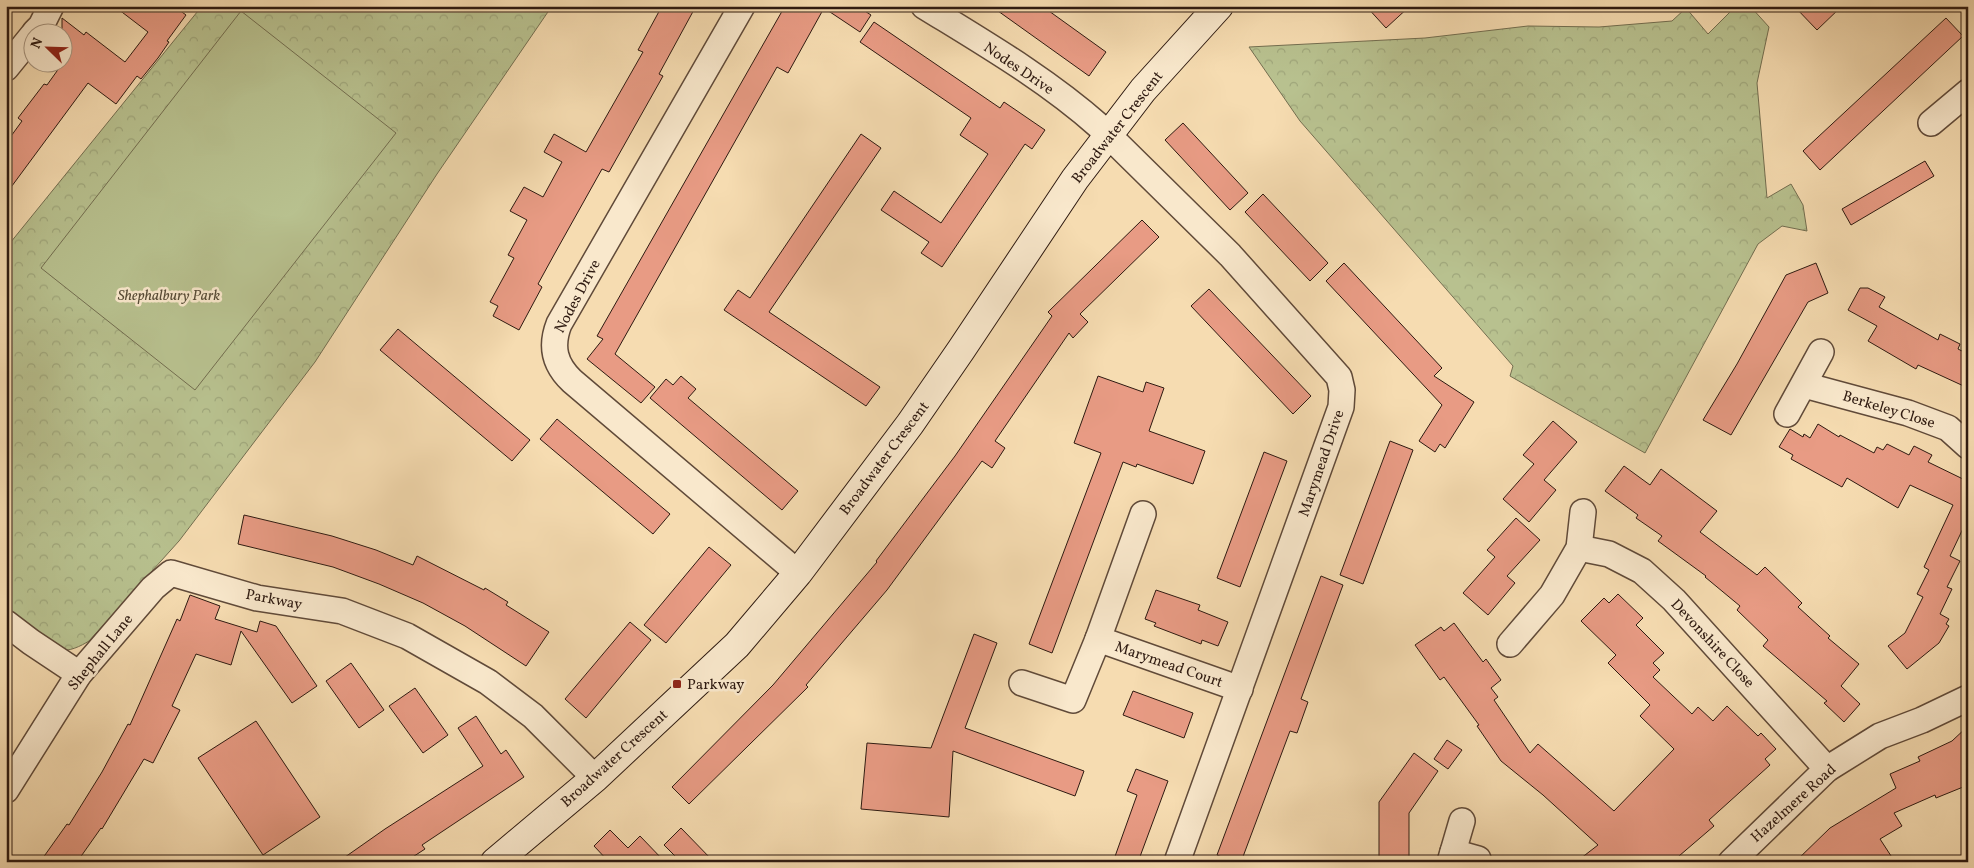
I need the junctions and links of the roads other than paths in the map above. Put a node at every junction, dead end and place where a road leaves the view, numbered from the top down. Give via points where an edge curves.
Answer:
1 (50, 6) edge
2 (742, 6) edge
3 (924, 6) edge
4 (1219, 6) edge
5 (44, 22) edge
6 (22, 48) edge
7 (6, 68) edge
8 (1968, 92) edge
9 (1931, 123) dead end
10 (1109, 136) junction
11 (1821, 352) dead end
12 (1804, 385) junction
13 (1787, 414) dead end
14 (1968, 446) edge
15 (1583, 512) dead end
16 (1143, 514) dead end
17 (1579, 548) junction
18 (171, 573) joint
19 (798, 573) junction
20 (6, 623) edge
21 (1098, 639) junction
22 (1510, 644) dead end
23 (78, 674) junction
24 (1022, 683) dead end
25 (1240, 689) junction
26 (1968, 698) edge
27 (1827, 769) junction
28 (595, 778) junction
29 (6, 790) edge
30 (1462, 821) dead end
31 (1452, 857) edge
32 (1478, 859) dead end
33 (502, 860) edge
34 (1177, 862) edge
35 (1731, 862) edge

1 - 5 street
2 - 19 street, Nodes Drive via 559,324 554,335 554,350 559,367 572,382
3 - 10 street, Nodes Drive via 1012,62 1083,112
4 - 10 street, Broadwater Crescent via 1142,90
6 - 7 street
8 - 9 street
10 - 19 street, Broadwater Crescent via 1075,179 910,424
10 - 25 street, Marymead Drive via 1230,255 1339,377 1341,407
11 - 12 street
12 - 13 street
12 - 14 street, Berkeley Close via 1908,413 1948,428
15 - 17 street
16 - 21 street, Marymead Court
17 - 22 street via 1552,595
17 - 27 street, Devonshire Close via 1609,554 1642,571 1674,600
18 - 23 street, Shephall Lane via 153,588
18 - 28 street, Parkway via 257,598 342,611 407,636 488,682 533,716
19 - 28 street, Broadwater Crescent via 737,645
20 - 23 street
21 - 24 street, Marymead Court via 1073,700
21 - 25 street, Marymead Court
23 - 29 street, Shephall Lane
25 - 34 street, Marymead Drive
26 - 27 street, Hazelmere Road via 1880,736
27 - 35 street, Hazelmere Road
28 - 33 street, Broadwater Crescent
30 - 31 street
31 - 32 street

